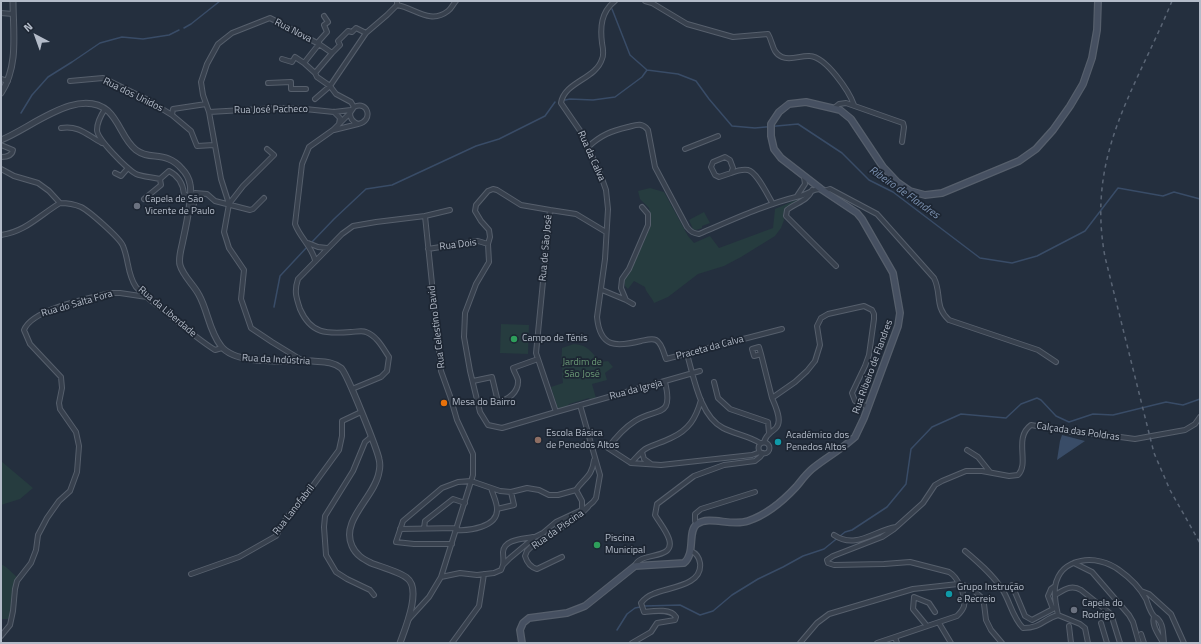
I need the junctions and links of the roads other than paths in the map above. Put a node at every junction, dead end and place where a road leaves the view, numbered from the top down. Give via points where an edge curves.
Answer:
1 (13, 1) edge
2 (456, 1) edge
3 (615, 1) edge
4 (645, 1) edge
5 (1098, 1) edge
6 (397, 3) edge
7 (1, 13) edge
8 (13, 14) junction
9 (324, 16) dead end
10 (366, 33) junction
11 (319, 44) junction
12 (332, 53) junction
13 (282, 59) dead end
14 (304, 62) junction
15 (315, 73) junction
16 (1, 79) edge
17 (8, 81) junction
18 (70, 81) dead end
19 (268, 82) dead end
20 (330, 86) junction
21 (306, 89) dead end
22 (1, 93) edge
23 (315, 99) dead end
24 (206, 104) junction
25 (854, 105) junction
26 (834, 108) junction
27 (105, 109) junction
28 (351, 110) junction
29 (208, 112) junction
30 (334, 112) junction
31 (172, 115) junction
32 (339, 124) junction
33 (358, 124) junction
34 (61, 128) dead end
35 (333, 130) junction
36 (718, 136) dead end
37 (1, 140) edge
38 (902, 142) dead end
39 (104, 144) junction
40 (214, 144) junction
41 (1, 145) edge
42 (588, 147) junction
43 (267, 149) dead end
44 (685, 149) dead end
45 (1, 157) edge
46 (128, 168) junction
47 (1, 169) edge
48 (115, 173) dead end
49 (731, 173) junction
50 (804, 177) junction
51 (160, 179) junction
52 (812, 190) junction
53 (822, 190) junction
54 (797, 196) junction
55 (190, 197) junction
56 (264, 198) dead end
57 (144, 199) dead end
58 (60, 203) junction
59 (229, 204) junction
60 (773, 204) junction
61 (642, 207) dead end
62 (188, 210) junction
63 (450, 210) dead end
64 (550, 210) junction
65 (426, 216) junction
66 (606, 232) junction
67 (1, 235) edge
68 (308, 243) junction
69 (488, 244) junction
70 (327, 248) junction
71 (428, 249) junction
72 (315, 260) junction
73 (836, 266) dead end
74 (602, 290) junction
75 (148, 297) junction
76 (626, 300) junction
77 (633, 304) dead end
78 (782, 329) dead end
79 (649, 340) joint
80 (222, 348) junction
81 (687, 354) junction
82 (762, 354) dead end
83 (538, 359) junction
84 (303, 361) junction
85 (1056, 362) dead end
86 (700, 371) dead end
87 (692, 373) junction
88 (473, 381) junction
89 (665, 382) junction
90 (714, 382) dead end
91 (352, 389) junction
92 (772, 398) junction
93 (701, 400) junction
94 (580, 405) junction
95 (868, 407) junction
96 (361, 412) junction
97 (556, 412) junction
98 (1200, 417) edge
99 (769, 433) junction
100 (371, 437) junction
101 (762, 442) junction
102 (967, 450) dead end
103 (642, 452) junction
104 (761, 452) junction
105 (594, 456) junction
106 (631, 463) junction
107 (651, 464) junction
108 (990, 472) junction
109 (472, 482) junction
110 (491, 488) junction
111 (576, 490) junction
112 (511, 492) junction
113 (755, 492) dead end
114 (465, 503) junction
115 (590, 505) junction
116 (497, 509) junction
117 (582, 509) junction
118 (697, 524) junction
119 (896, 527) junction
120 (424, 528) junction
121 (400, 529) junction
122 (457, 529) junction
123 (834, 535) dead end
124 (535, 537) junction
125 (452, 544) junction
126 (691, 551) junction
127 (964, 551) dead end
128 (562, 557) dead end
129 (1074, 563) junction
130 (504, 565) junction
131 (635, 566) junction
132 (191, 574) dead end
133 (484, 574) junction
134 (442, 577) junction
135 (958, 584) junction
136 (1012, 585) dead end
137 (1056, 586) junction
138 (1140, 591) junction
139 (374, 595) dead end
140 (1055, 595) junction
141 (1055, 608) junction
142 (935, 612) dead end
143 (1058, 615) junction
144 (1154, 617) junction
145 (408, 621) junction
146 (1101, 622) dead end
147 (940, 623) junction
148 (927, 626) junction
149 (1069, 626) dead end
150 (1141, 634) dead end
151 (1, 636) edge
152 (896, 637) junction
153 (521, 641) edge
154 (400, 643) edge
155 (452, 643) edge
156 (632, 643) edge
157 (800, 643) edge
158 (877, 643) edge
159 (897, 643) edge
160 (951, 643) edge
161 (1002, 643) edge
162 (1071, 643) edge
163 (1088, 643) edge
164 (1107, 643) edge
165 (1120, 643) edge
166 (1139, 643) edge
167 (1144, 643) edge
168 (1163, 643) edge
169 (1184, 643) edge

1 - 8 street
2 - 6 street via 449,11 435,17 426,17
3 - 42 street, Rua da Calva via 606,10 602,19 603,58 596,69 562,97 561,103
4 - 25 street via 687,24 733,36 768,34 772,46 782,57 813,56 832,69
5 - 26 main road, Rua Ribeiro de Flandres via 1098,30 1083,84 1053,130 1036,149 1019,161 962,186 942,194 925,195 910,191 883,167 851,119
6 - 10 street
7 - 8 street
8 - 17 street via 13,64
9 - 11 street via 328,22 324,25 327,32
10 - 12 street via 356,28 352,32 348,31 338,41 340,45
10 - 20 street
11 - 12 street, Rua Nova
11 - 14 street
11 - 24 street, Rua Nova via 270,18 232,33 218,44 207,64 201,82
12 - 15 street
13 - 14 street via 292,62 295,56
14 - 15 street
15 - 20 street
16 - 17 street
17 - 22 street
18 - 31 street, Rua dos Unidos via 103,78
19 - 21 street, Rua José Pacheco via 291,82 291,89
20 - 23 street
20 - 28 street via 336,94 351,102
24 - 29 street, Rua Nova
24 - 31 street, Rua dos Unidos via 173,109
25 - 26 street via 839,104
25 - 38 street via 903,123
26 - 50 main road, Rua Ribeiro de Flandres via 806,102 789,104 779,112 772,124 774,149
27 - 37 street via 91,103 69,106
27 - 39 street via 97,130
27 - 55 street via 115,119 130,145 145,154 168,158 184,170 191,187
28 - 30 street, Rua José Pacheco
28 - 32 street
28 - 33 street via 350,116
28 - 33 street via 360,105 367,110 367,119
29 - 30 street, Rua José Pacheco via 305,108
29 - 40 street, Rua Nova
30 - 32 street via 340,118
31 - 40 street, Rua dos Unidos via 191,131 197,146
32 - 35 street
33 - 35 street
34 - 39 street via 79,129
35 - 68 street via 309,147 302,164 295,224 298,232
36 - 44 street
39 - 46 street
40 - 59 street, Rua Nova
41 - 45 street via 13,150 9,156
42 - 60 street via 596,139 612,131 641,124 645,126 655,167 691,232 699,234
42 - 66 street, Rua da Calva via 606,190
43 - 59 street via 274,155
46 - 48 street via 121,176
46 - 51 street via 143,176
47 - 58 street via 38,183
49 - 49 street via 733,168 730,160 725,157 713,162 711,166 715,175 719,177
49 - 60 street via 749,170 755,175
50 - 53 main road, Rua Ribeiro de Flandres
50 - 54 street via 805,184
51 - 55 street via 169,171 174,173 184,186 184,194
51 - 57 street via 161,185
52 - 53 street
52 - 54 street
52 - 73 street via 808,198 787,210 786,216
53 - 85 street via 830,189 838,193 877,214 886,223 934,278 940,308 950,320 1038,350
53 - 95 main road, Rua Ribeiro de Flandres via 852,209 862,219 889,265 895,281 900,318
54 - 60 street
55 - 62 street
56 - 59 street via 250,210
58 - 67 street via 12,234
58 - 75 street, Rua da Liberdade via 82,207 120,241 132,280
59 - 62 street via 215,201 207,194 195,193 194,204
59 - 84 street via 224,232 229,248 244,270 241,299 251,328
61 - 76 street via 648,214 648,225 622,279 621,288
62 - 80 street via 180,265 199,294 215,337
63 - 65 street
64 - 66 street via 576,214
64 - 69 street, Rua de São José via 521,205 497,190 488,191 476,205 481,221 489,230
64 - 83 street, Rua de São José via 536,353
65 - 70 street via 353,226
65 - 71 street, Rua Celestino David
66 - 74 street, Rua da Calva
68 - 70 street
68 - 72 street
69 - 71 street, Rua Dois via 478,241
69 - 88 street, Rua da Igreja via 489,262 476,284 465,313 464,337
70 - 72 street
71 - 109 street, Rua Celestino David via 441,371 457,420 473,454
72 - 91 street via 298,279 294,289 308,322 316,330 328,334 365,331 376,339 388,357 387,371 381,377
74 - 76 street
74 - 79 street, Rua da Calva via 597,317 598,326 605,339 611,344 619,345
75 - 80 street, Rua da Liberdade via 204,343 215,350
75 - 151 street, Rua do Salta Fora via 110,293 47,311 26,325 24,330 30,344 61,377 60,409 76,432 79,446 77,472 70,491 59,501 38,535 32,563 17,581 10,625
76 - 77 street
78 - 81 street, Praceta da Calva
79 - 81 street, Praceta da Calva via 660,343 666,359
80 - 84 street, Rua da Indústria via 238,358
81 - 87 street
82 - 92 street
83 - 88 street via 513,368 518,380 516,389 503,401 498,402 492,377
83 - 97 street, Rua de São José
84 - 91 street, Rua da Indústria via 329,362 338,366 344,370
86 - 87 street, Rua da Igreja
87 - 89 street, Rua da Igreja
87 - 93 street
88 - 97 street, Rua da Igreja via 480,412 488,425 502,428
89 - 94 street, Rua da Igreja
89 - 106 street via 668,396 667,404 662,410 636,420 619,433 608,448
90 - 99 street via 718,398 730,409 768,422
91 - 96 street, Rua da Indústria
92 - 95 street via 795,382 815,361 820,345 817,326 820,318 864,306 872,310 874,319 869,355 852,392 855,401
92 - 99 street via 779,419 776,428
93 - 101 street via 704,409 715,423 724,429
93 - 103 street via 697,414 681,432
94 - 97 street, Rua da Igreja
94 - 105 street
95 - 118 main road, Rua Ribeiro de Flandres via 855,437 811,470 777,504 760,516 738,524 707,520
96 - 100 street, Rua da Indústria
96 - 132 street, Rua Lanofabril via 342,422 339,450 287,517 276,536 238,557
98 - 108 street, Calçada das Poldras via 1195,424 1185,430 1135,439 1031,426 1022,442 1020,473 1009,476
99 - 101 street
100 - 139 street via 365,442 353,471 325,516 324,527 326,555 336,572 370,590
100 - 145 street, Rua da Indústria via 380,470 378,478 353,520 350,529 352,547 359,557 407,577 411,582 413,596
101 - 104 street via 758,446
101 - 104 street via 769,444 770,448 766,453
102 - 108 street via 978,457
103 - 106 street
103 - 107 street via 644,459
104 - 107 street via 752,456
104 - 131 street via 755,461 724,465 694,476 657,504 655,515 670,544 664,553 640,560
105 - 111 street via 589,476
105 - 115 street via 600,475 596,498
106 - 107 street
108 - 119 street, Calçada das Poldras via 966,471 935,485 922,503
109 - 110 street
109 - 114 street, Rua Celestino David
109 - 121 street via 458,482 442,488 403,521
110 - 112 street
110 - 116 street
111 - 112 street via 558,495 527,488
111 - 117 street via 582,502
112 - 116 street via 514,505
113 - 118 street via 701,509 695,514 694,521
114 - 120 street via 453,499 425,521
114 - 122 street, Rua Celestino David
115 - 117 street
115 - 128 street, Rua da Piscina via 579,516 532,546 525,556 532,568 537,569
116 - 122 street via 493,519 485,525 476,529
117 - 124 street via 556,522
118 - 126 main road via 692,532
119 - 123 street, Calçada das Poldras via 857,540 840,539
119 - 135 street, Calçada das Poldras via 882,536 833,556 827,560 828,563 918,563 953,574
120 - 121 street
120 - 122 street
121 - 125 street via 396,542
122 - 125 street, Rua Celestino David
124 - 130 street
124 - 130 street via 509,542 504,546
125 - 134 street, Rua Celestino David
126 - 131 main road via 684,563
126 - 156 street via 699,557 700,573 690,581 652,594 641,603 644,612 668,611 674,614 675,620 657,623 651,632
127 - 143 street via 988,570 1003,590 1018,623 1023,628 1032,628
129 - 137 street via 1059,577
129 - 138 street via 1089,559 1102,561 1119,569
129 - 166 street via 1092,572 1129,615
130 - 133 street via 501,570
131 - 153 main road via 585,606 568,613 526,620 520,630
133 - 134 street via 460,573
133 - 155 street via 479,606
134 - 145 street, Rua Celestino David
135 - 147 street via 964,600 963,609 957,616
135 - 157 street via 913,589 830,614 817,623
135 - 161 street via 970,587 982,598 986,620
136 - 141 street via 1025,616 1032,620
137 - 140 street
137 - 141 street via 1049,591 1049,600
138 - 144 street
138 - 169 street via 1149,594 1170,614
140 - 141 street
140 - 165 street via 1073,587 1081,590 1111,614
141 - 143 street
142 - 148 street via 929,603 914,597 913,609
143 - 163 street via 1085,628
144 - 168 street via 1154,626
144 - 168 street via 1158,618 1161,625
145 - 154 street, Rua da Indústria
146 - 164 street
147 - 148 street
147 - 160 street
148 - 152 street
149 - 162 street
150 - 167 street
152 - 158 street
152 - 159 street

